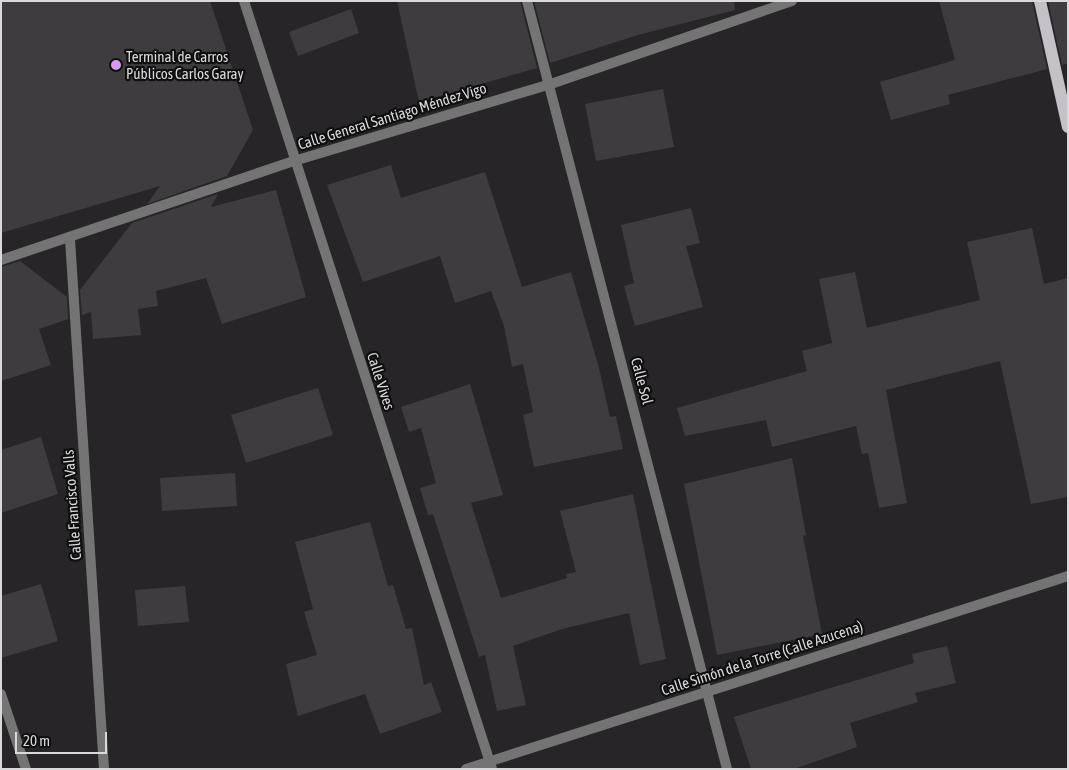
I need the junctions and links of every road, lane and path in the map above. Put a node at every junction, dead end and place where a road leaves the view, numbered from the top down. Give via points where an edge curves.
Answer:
1 (244, 1) edge
2 (528, 1) edge
3 (792, 1) edge
4 (1040, 1) edge
5 (548, 85) junction
6 (1068, 127) edge
7 (294, 161) junction
8 (70, 239) junction
9 (1, 260) edge
10 (1068, 576) edge
11 (709, 691) junction
12 (1, 694) edge
13 (491, 765) edge
14 (26, 769) edge
15 (104, 769) edge
16 (466, 769) edge
17 (728, 769) edge

1 - 7 street, Calle Vives
2 - 5 street, Calle Sol
3 - 5 street, Calle General Santiago Méndez Vigo
4 - 6 main road
5 - 7 street, Calle General Santiago Méndez Vigo
5 - 11 street, Calle Sol
7 - 8 street, Calle General Santiago Méndez Vigo
7 - 13 street, Calle Vives
8 - 9 street, Calle General Santiago Méndez Vigo
8 - 15 street, Calle Francisco Valls
10 - 11 street, Calle Simón de la Torre (Calle Azucena)
11 - 13 street, Calle Simón de la Torre (Calle Azucena)
11 - 17 street, Calle Sol
12 - 14 street
13 - 16 street, Calle Simón de la Torre (Calle Azucena)

